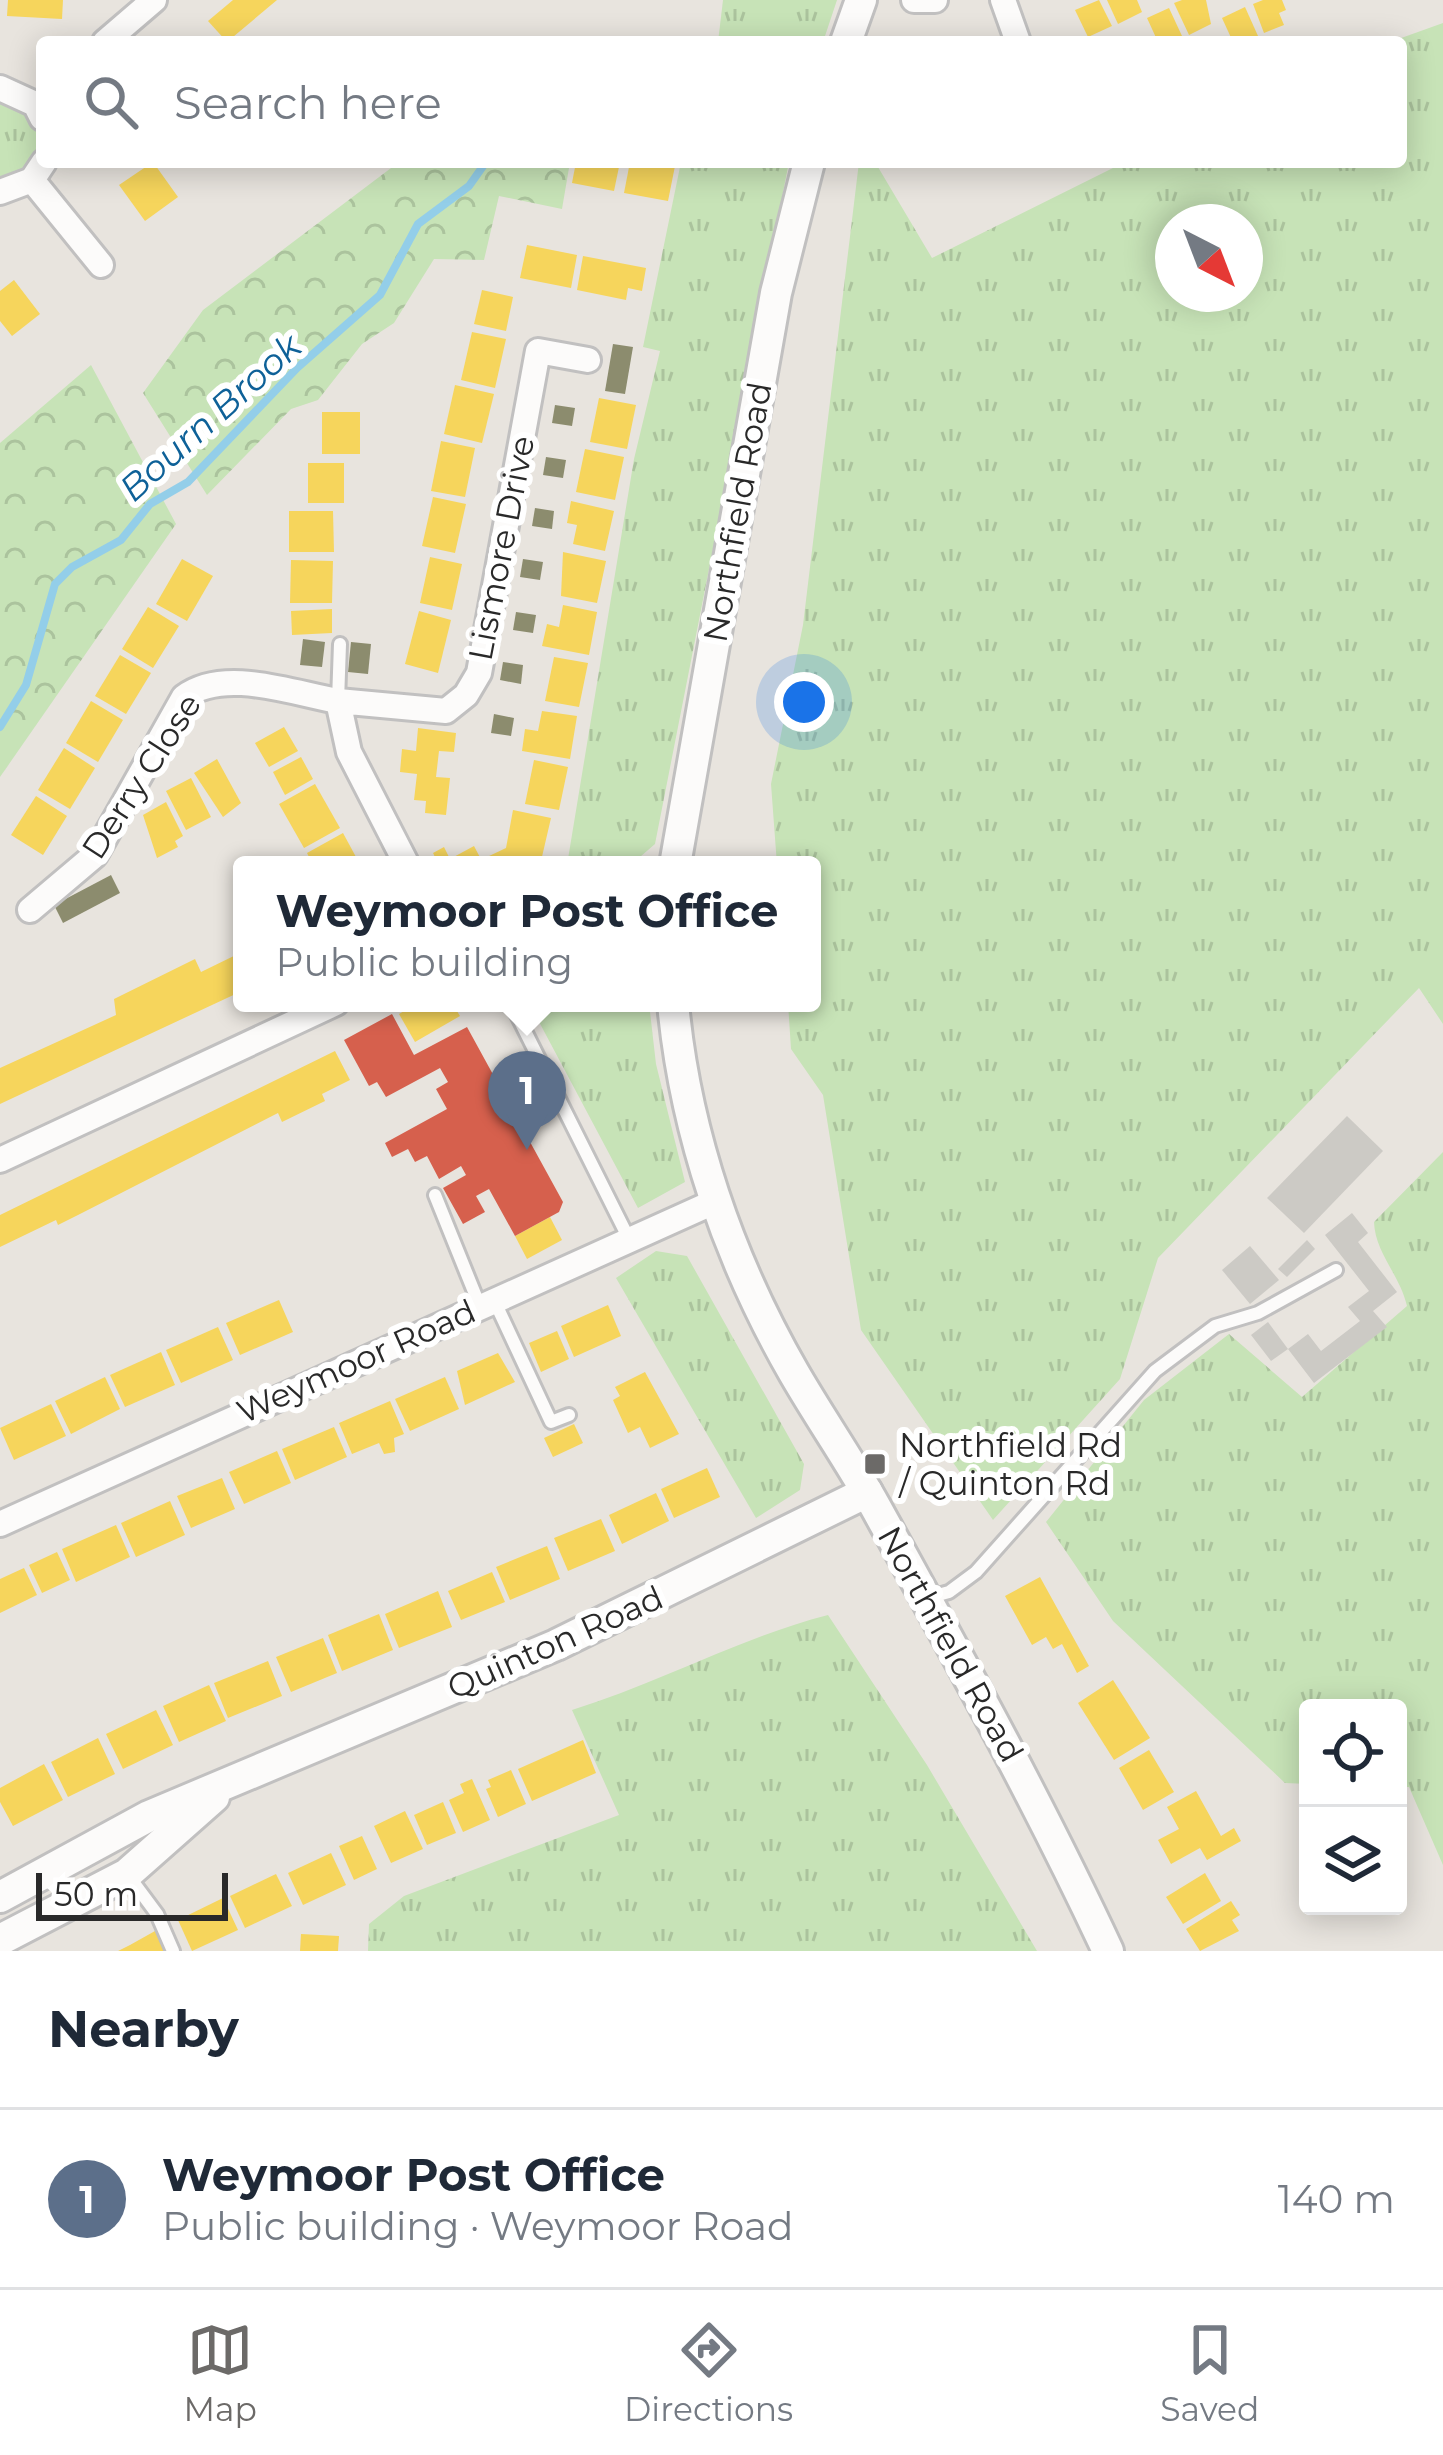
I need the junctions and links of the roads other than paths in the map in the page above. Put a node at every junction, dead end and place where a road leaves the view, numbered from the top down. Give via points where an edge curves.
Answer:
1 (154, 0) edge
2 (861, 0) edge
3 (914, 0) edge
4 (935, 0) edge
5 (1003, 0) edge
6 (113, 36) edge
7 (848, 36) edge
8 (1016, 36) edge
9 (0, 88) edge
10 (36, 104) edge
11 (807, 168) edge
12 (38, 171) edge
13 (0, 192) edge
14 (101, 265) dead end
15 (588, 360) dead end
16 (340, 644) dead end
17 (338, 701) junction
18 (402, 856) edge
19 (677, 856) edge
20 (31, 910) dead end
21 (317, 1012) edge
22 (516, 1012) edge
23 (674, 1012) edge
24 (0, 1160) edge
25 (435, 1196) dead end
26 (714, 1202) junction
27 (630, 1241) junction
28 (1336, 1270) dead end
29 (486, 1301) junction
30 (568, 1415) dead end
31 (867, 1492) junction
32 (0, 1523) edge
33 (926, 1598) junction
34 (237, 1777) junction
35 (128, 1874) junction
36 (0, 1897) edge
37 (0, 1940) edge
38 (173, 1951) edge
39 (1108, 1951) edge

1 - 6 street
2 - 7 street
3 - 4 street
5 - 8 street
9 - 10 street
11 - 19 street, Northfield Road via 776,293
12 - 13 street
12 - 14 street
15 - 17 street, Lismore Drive via 538,351 479,673 466,695 446,711
16 - 17 lane
17 - 18 street via 349,752
17 - 20 street, Derry Close via 201,684 184,697 95,855
21 - 24 street
22 - 27 lane
23 - 26 street, Northfield Road
25 - 29 lane
26 - 27 street, Weymoor Road
26 - 31 street, Northfield Road via 791,1368
27 - 29 street, Weymoor Road
28 - 33 lane via 1198,1336 1155,1371 976,1572
29 - 30 lane via 551,1422
29 - 32 street, Weymoor Road
31 - 33 street, Northfield Road
31 - 34 street, Quinton Road via 556,1645
33 - 39 street, Northfield Road
34 - 35 street, Quinton Road
34 - 36 street, Quinton Road
35 - 37 street, Quinton Road
35 - 38 lane

